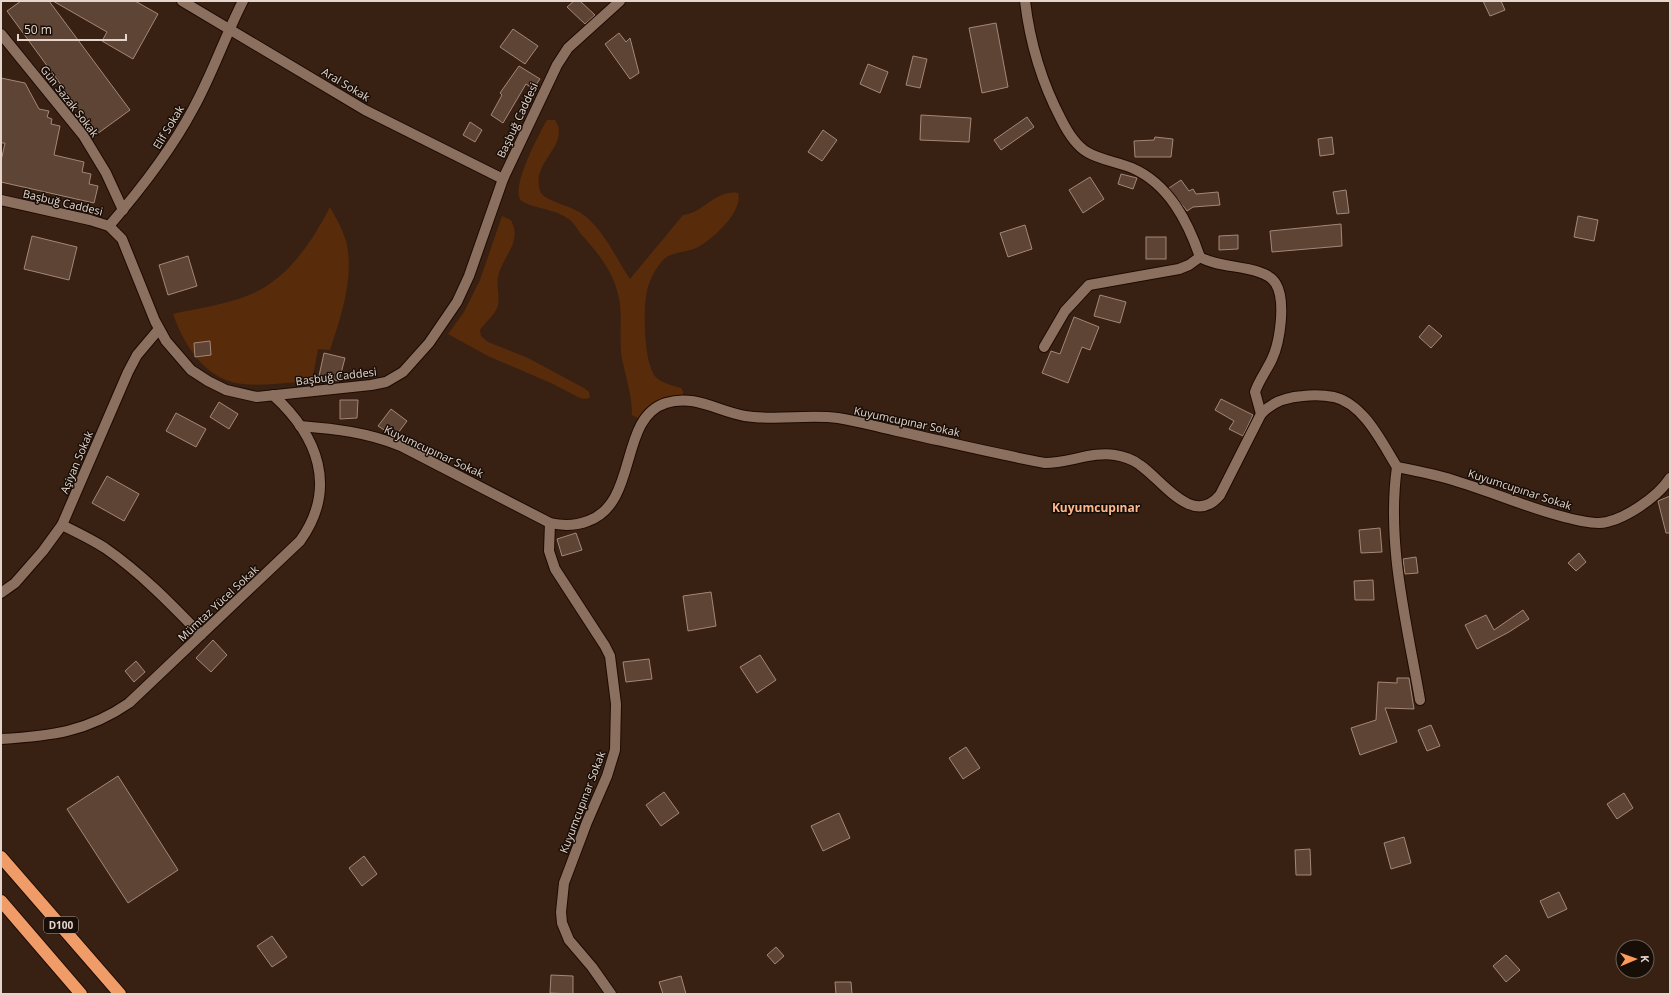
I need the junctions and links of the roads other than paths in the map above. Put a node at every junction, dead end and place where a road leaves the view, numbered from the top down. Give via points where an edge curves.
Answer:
1 (182, 1) edge
2 (243, 1) edge
3 (620, 1) edge
4 (1025, 1) edge
5 (229, 29) junction
6 (1, 34) edge
7 (502, 179) junction
8 (1, 200) edge
9 (123, 210) junction
10 (109, 226) junction
11 (1200, 257) junction
12 (159, 329) junction
13 (1044, 347) dead end
14 (273, 395) junction
15 (1261, 414) junction
16 (300, 426) junction
17 (1397, 466) junction
18 (1670, 478) edge
19 (550, 523) junction
20 (62, 525) junction
21 (1, 593) edge
22 (201, 635) junction
23 (1420, 700) dead end
24 (1, 739) edge
25 (1, 857) edge
26 (1, 901) edge
27 (81, 994) edge
28 (120, 994) edge
29 (611, 994) edge

1 - 5 street, Aral Sokak
2 - 5 street, Elif Sokak
3 - 7 street, Başbuğ Caddesi via 568,48 547,83
4 - 11 street via 1039,71 1049,97 1073,139 1087,152 1132,168 1156,183 1179,211
5 - 7 street, Aral Sokak via 365,110
5 - 9 street, Elif Sokak via 200,96 179,134
6 - 9 street, Gün Sazak Sokak via 83,135 106,173
7 - 14 street, Başbuğ Caddesi via 469,276 457,302 429,344 404,372 386,382 371,385
8 - 10 street, Başbuğ Caddesi
9 - 10 street, Elif Sokak
10 - 12 street, Başbuğ Caddesi via 122,239
11 - 13 street via 1179,269 1089,286 1065,311
11 - 15 street via 1207,262 1256,271 1276,283 1280,304 1280,332 1272,358 1255,392
12 - 14 street, Başbuğ Caddesi via 178,357 191,370 208,381 242,395
12 - 20 street, Aşiyan Sokak via 137,355 128,372
14 - 16 street, Mümtaz Yücel Sokak
15 - 17 street, Kuyumcupınar Sokak via 1274,403 1284,399 1335,397 1344,401 1364,418
15 - 19 street, Kuyumcupınar Sokak via 1220,495 1208,505 1198,506 1184,503 1139,464 1115,455 1045,463 840,418 760,418 734,414 698,401 674,401 659,406 643,421 618,491 604,513 581,524 569,526
16 - 19 street, Kuyumcupınar Sokak via 361,432 401,446
16 - 22 street, Mümtaz Yücel Sokak via 317,460 321,479 316,514 309,529 300,541
17 - 18 street, Kuyumcupınar Sokak via 1459,482 1536,509 1599,523 1614,521 1627,514 1647,500
17 - 23 street via 1393,501 1398,569
19 - 29 street, Kuyumcupınar Sokak via 549,551 555,569 605,646 612,667 616,704 613,756 564,883 561,899 562,923 569,940
20 - 21 street, Aşiyan Sokak via 15,583
20 - 22 street via 104,548 155,587
22 - 24 street, Mümtaz Yücel Sokak via 129,703 110,716 78,729 34,737
25 - 28 highway, D100
26 - 27 highway, D100

